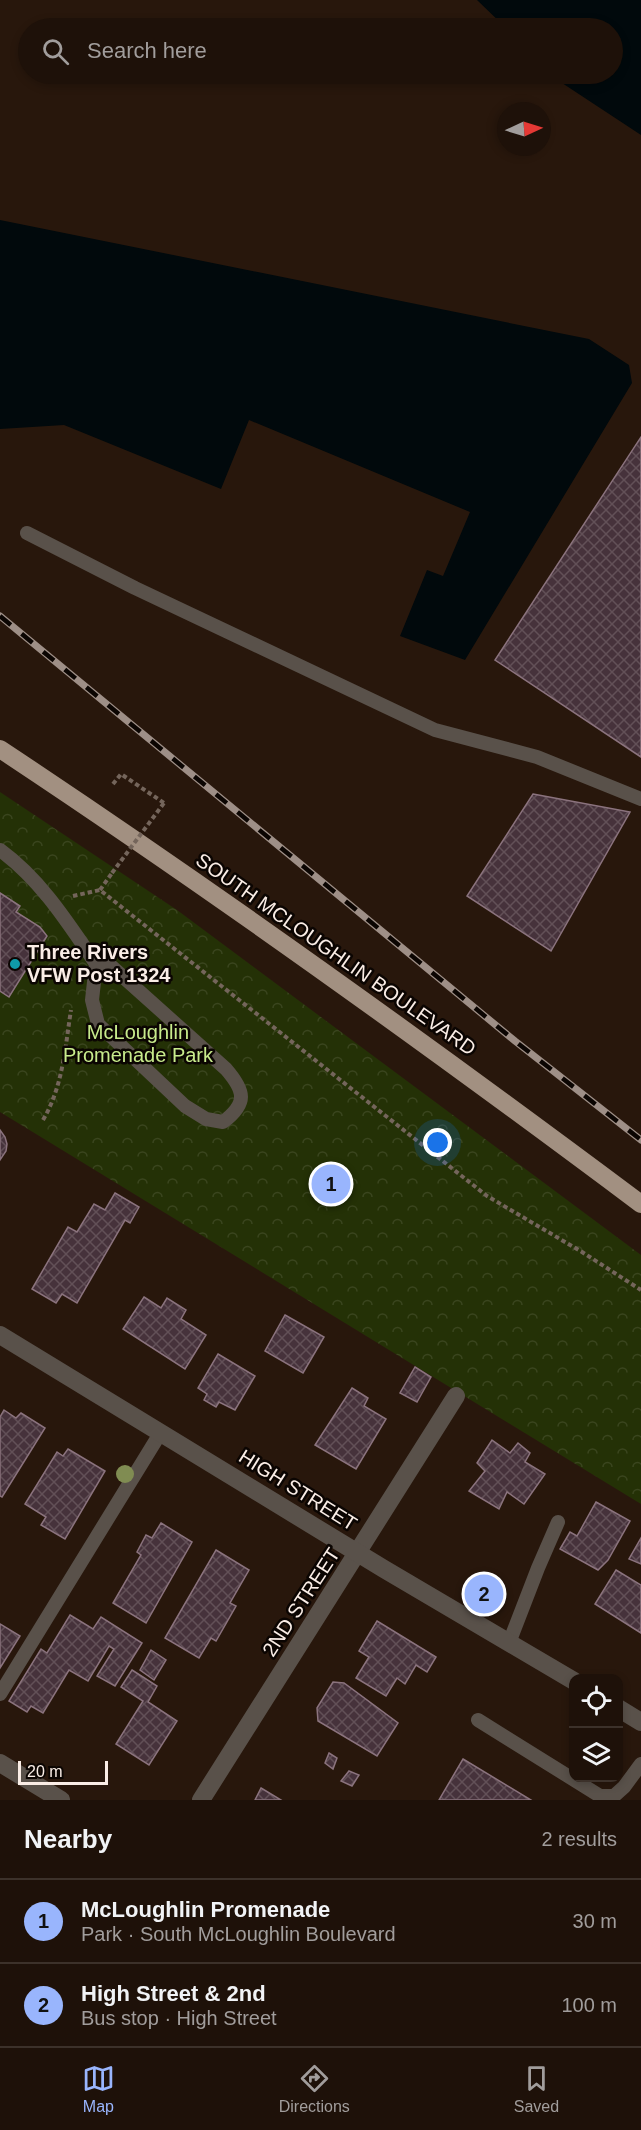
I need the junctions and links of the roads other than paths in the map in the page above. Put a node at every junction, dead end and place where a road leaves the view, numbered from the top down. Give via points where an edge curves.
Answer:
1 (27, 533) dead end
2 (0, 749) edge
3 (641, 799) edge
4 (0, 850) edge
5 (96, 964) junction
6 (641, 1204) edge
7 (0, 1335) edge
8 (456, 1396) dead end
9 (161, 1432) junction
10 (558, 1522) dead end
11 (358, 1553) junction
12 (509, 1643) junction
13 (569, 1679) edge
14 (0, 1694) edge
15 (623, 1711) edge
16 (478, 1720) dead end
17 (641, 1722) edge
18 (0, 1763) edge
19 (641, 1764) edge
20 (61, 1800) edge
21 (201, 1800) edge

1 - 3 lane via 435,730 537,757
2 - 6 highway, SOUTH MCLOUGHLIN BOULEVARD via 393,1020
4 - 5 lane via 52,900
5 - 5 lane via 111,966 226,1069 239,1084 241,1100 232,1115 223,1122 206,1119 185,1106 98,1024 92,1000
7 - 9 street, HIGH STREET
8 - 11 street, 2ND STREET
9 - 11 street, HIGH STREET
9 - 14 lane
10 - 12 lane
11 - 12 street, HIGH STREET
11 - 21 street, 2ND STREET
12 - 13 street, HIGH STREET
15 - 17 street
16 - 19 lane via 600,1796 614,1796
18 - 20 street

